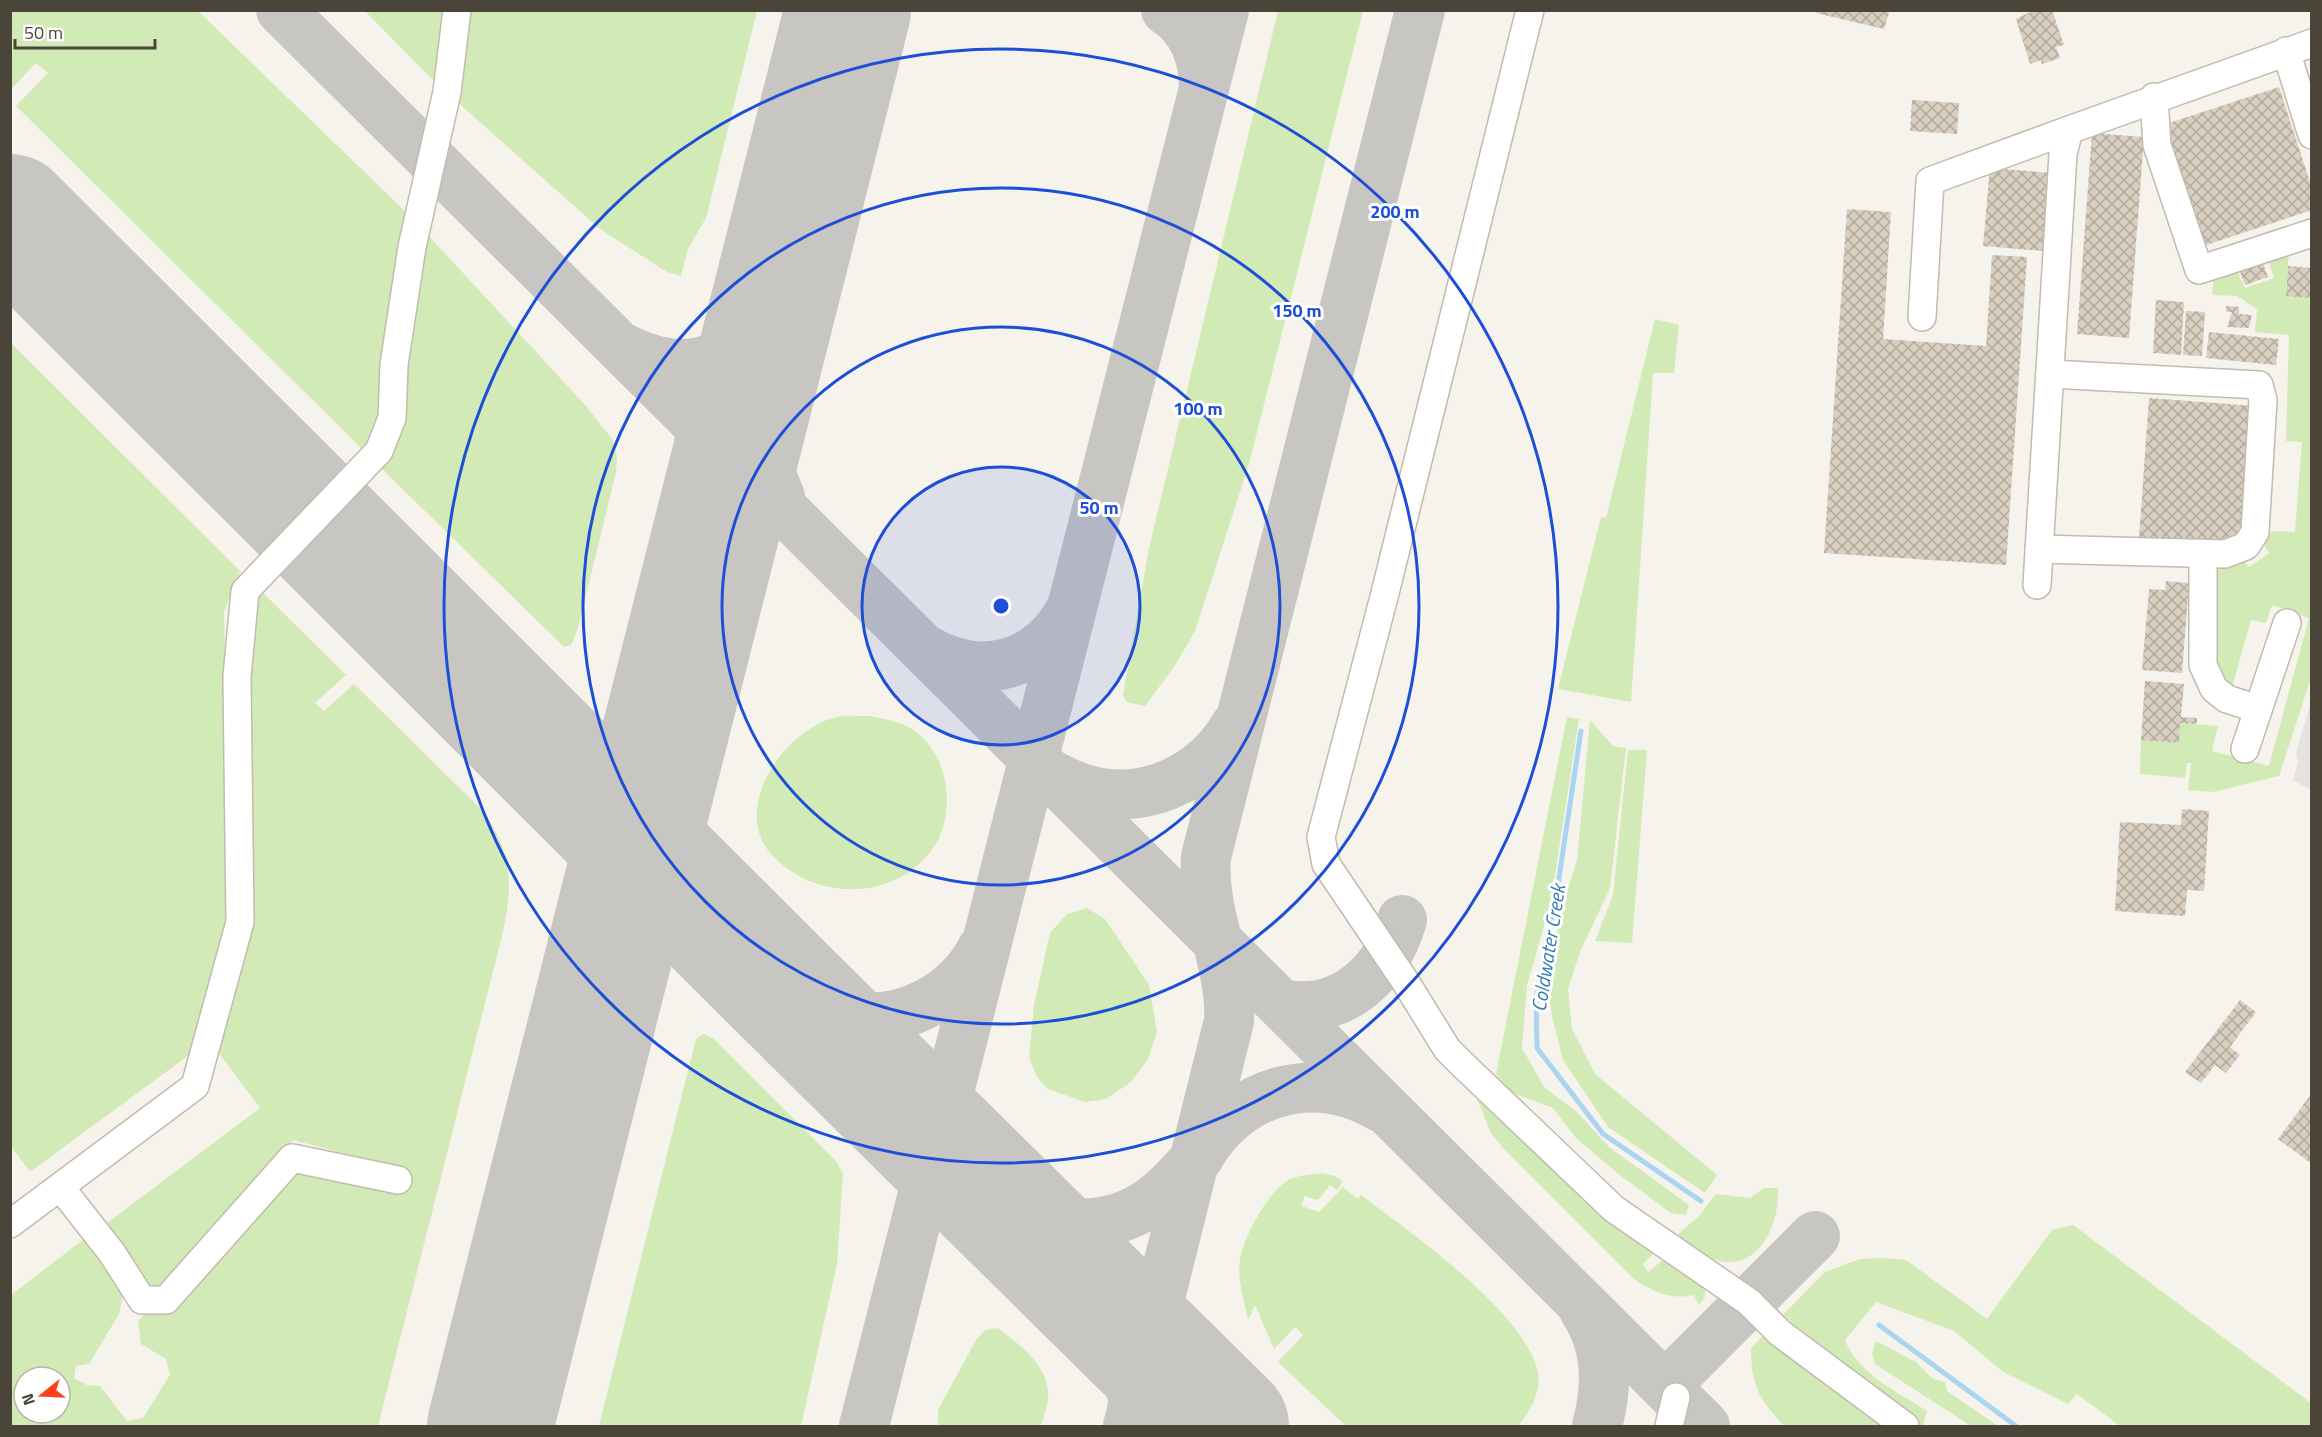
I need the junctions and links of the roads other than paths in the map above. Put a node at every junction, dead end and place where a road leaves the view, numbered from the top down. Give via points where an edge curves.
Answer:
1 (457, 10) edge
2 (1530, 10) edge
3 (2312, 43) edge
4 (2286, 51) junction
5 (2154, 97) junction
6 (2069, 130) junction
7 (2312, 135) edge
8 (2312, 233) edge
9 (1922, 317) dead end
10 (2050, 374) junction
11 (2039, 549) junction
12 (2203, 554) junction
13 (2037, 585) dead end
14 (2288, 623) dead end
15 (2258, 709) junction
16 (2245, 749) dead end
17 (398, 1180) dead end
18 (61, 1188) junction
19 (10, 1224) edge
20 (1676, 1397) dead end
21 (1669, 1426) edge
22 (1905, 1426) edge

1 - 18 lane via 447,92 410,258 393,365 392,418 379,451 245,591 237,677 240,922 195,1086
2 - 22 lane via 1321,837 1326,864 1447,1049 1510,1112 1614,1209 1749,1302 1780,1333
3 - 4 lane
4 - 5 lane
4 - 7 lane
5 - 6 lane
5 - 8 lane via 2157,145 2199,270
6 - 9 lane via 1930,181
6 - 10 lane via 2063,153
10 - 11 lane
10 - 12 lane via 2259,385 2263,400 2255,532 2246,546 2225,554
11 - 12 lane
11 - 13 lane
12 - 15 lane via 2203,665 2214,689 2227,699
14 - 15 lane
15 - 16 lane
17 - 18 lane via 292,1158 165,1300 142,1300 112,1253
18 - 19 lane
20 - 21 lane

